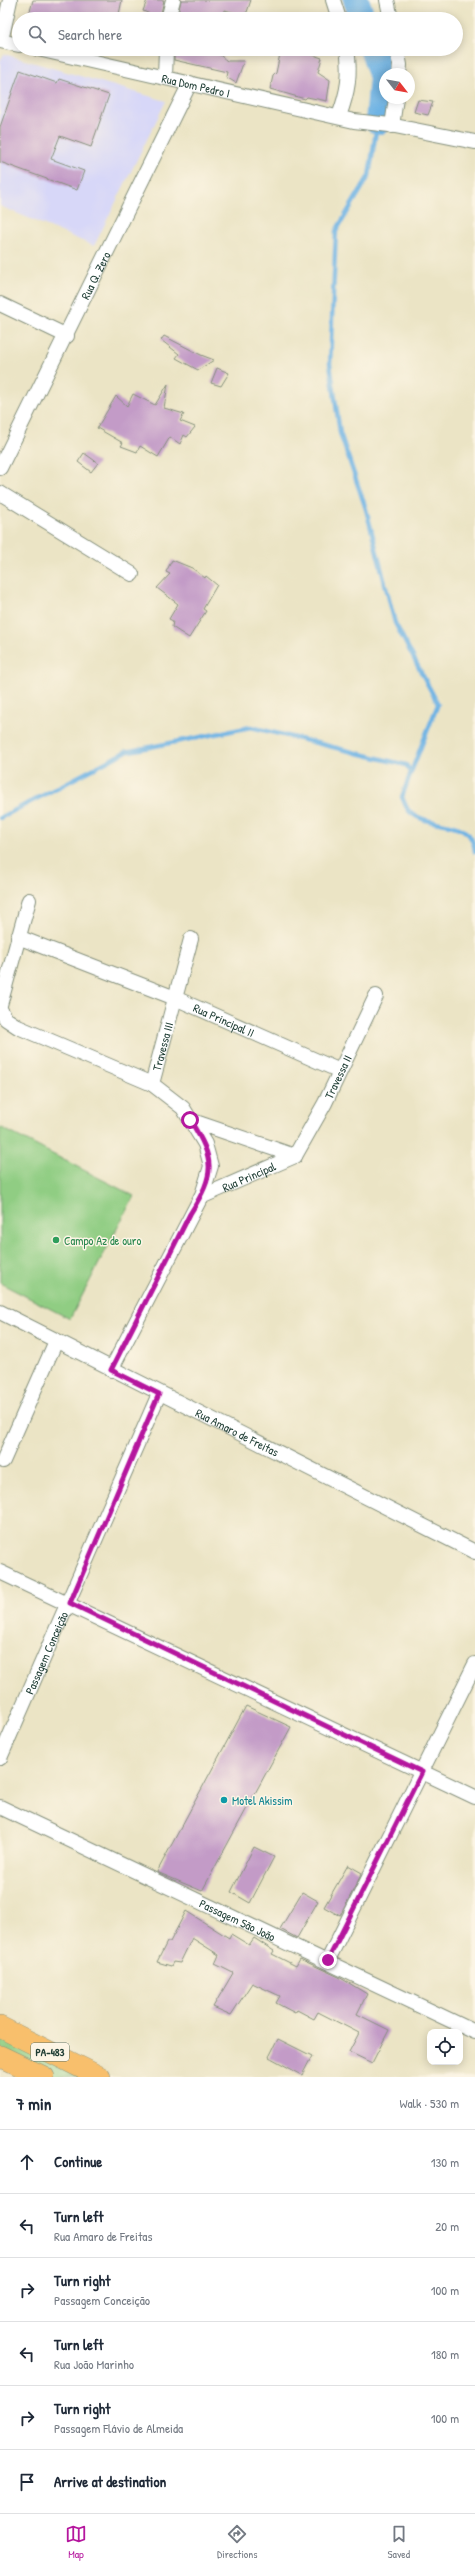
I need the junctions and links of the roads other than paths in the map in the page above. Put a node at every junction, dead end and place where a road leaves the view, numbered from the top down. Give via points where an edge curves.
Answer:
1 (10, 0) edge
2 (173, 0) edge
3 (333, 0) edge
4 (387, 0) edge
5 (170, 12) edge
6 (337, 12) edge
7 (390, 12) edge
8 (1, 41) edge
9 (12, 43) edge
10 (70, 56) edge
11 (166, 56) edge
12 (348, 56) edge
13 (398, 56) edge
14 (400, 68) edge
15 (165, 77) junction
16 (190, 83) junction
17 (395, 104) edge
18 (339, 116) junction
19 (391, 125) junction
20 (475, 142) edge
21 (0, 304) edge
22 (67, 336) junction
23 (1, 462) edge
24 (0, 493) edge
25 (132, 574) dead end
26 (29, 900) dead end
27 (18, 937) junction
28 (191, 939) dead end
29 (376, 996) dead end
30 (175, 998) junction
31 (0, 1005) edge
32 (0, 1009) edge
33 (340, 1070) junction
34 (152, 1084) junction
35 (190, 1120) junction
36 (295, 1156) junction
37 (201, 1197) junction
38 (0, 1312) edge
39 (56, 1341) junction
40 (111, 1370) junction
41 (159, 1394) junction
42 (3, 1461) dead end
43 (475, 1552) edge
44 (0, 1572) edge
45 (70, 1603) junction
46 (475, 1664) edge
47 (0, 1758) edge
48 (422, 1772) junction
49 (475, 1797) edge
50 (0, 1807) edge
51 (328, 1960) junction
52 (0, 2027) edge
53 (475, 2032) edge
54 (0, 2056) edge
55 (44, 2077) edge
56 (100, 2077) edge

1 - 8 street
2 - 5 street
3 - 6 street
4 - 7 street
8 - 9 street
10 - 15 street, Rua Dom Pedro I
11 - 15 street
12 - 18 street via 349,92
13 - 14 street
15 - 16 street, Rua Dom Pedro I
16 - 18 street, Rua Dom Pedro I
16 - 22 street, Rua Q. Zero
17 - 19 street
18 - 19 street, Rua Dom Pedro I via 354,121
19 - 20 street, Rua Dom Pedro I
21 - 22 street
22 - 23 street, Rua Q. Zero
24 - 25 street
26 - 27 street
27 - 30 street, Rua Principal II
27 - 31 street
28 - 30 street, Travessa III
29 - 33 street, Travessa II
30 - 33 street, Rua Principal II
30 - 34 street, Travessa III
32 - 34 street via 6,1019 18,1027
33 - 36 street, Travessa II
34 - 35 street via 183,1108
35 - 36 street
35 - 37 street via 205,1144 211,1166
36 - 37 street, Rua Principal
37 - 40 street
38 - 39 street, Rua Amaro de Freitas
39 - 40 street, Rua Amaro de Freitas
39 - 42 street
40 - 41 street, Rua Amaro de Freitas
41 - 43 street, Rua Amaro de Freitas
41 - 45 street, Passagem Conceição
44 - 45 street
45 - 47 street, Passagem Conceição
45 - 48 street
46 - 48 street
48 - 49 street
48 - 51 street
50 - 51 street, Passagem São João
51 - 53 street, Passagem São João
52 - 56 highway, PA-483
54 - 55 highway, PA-483

